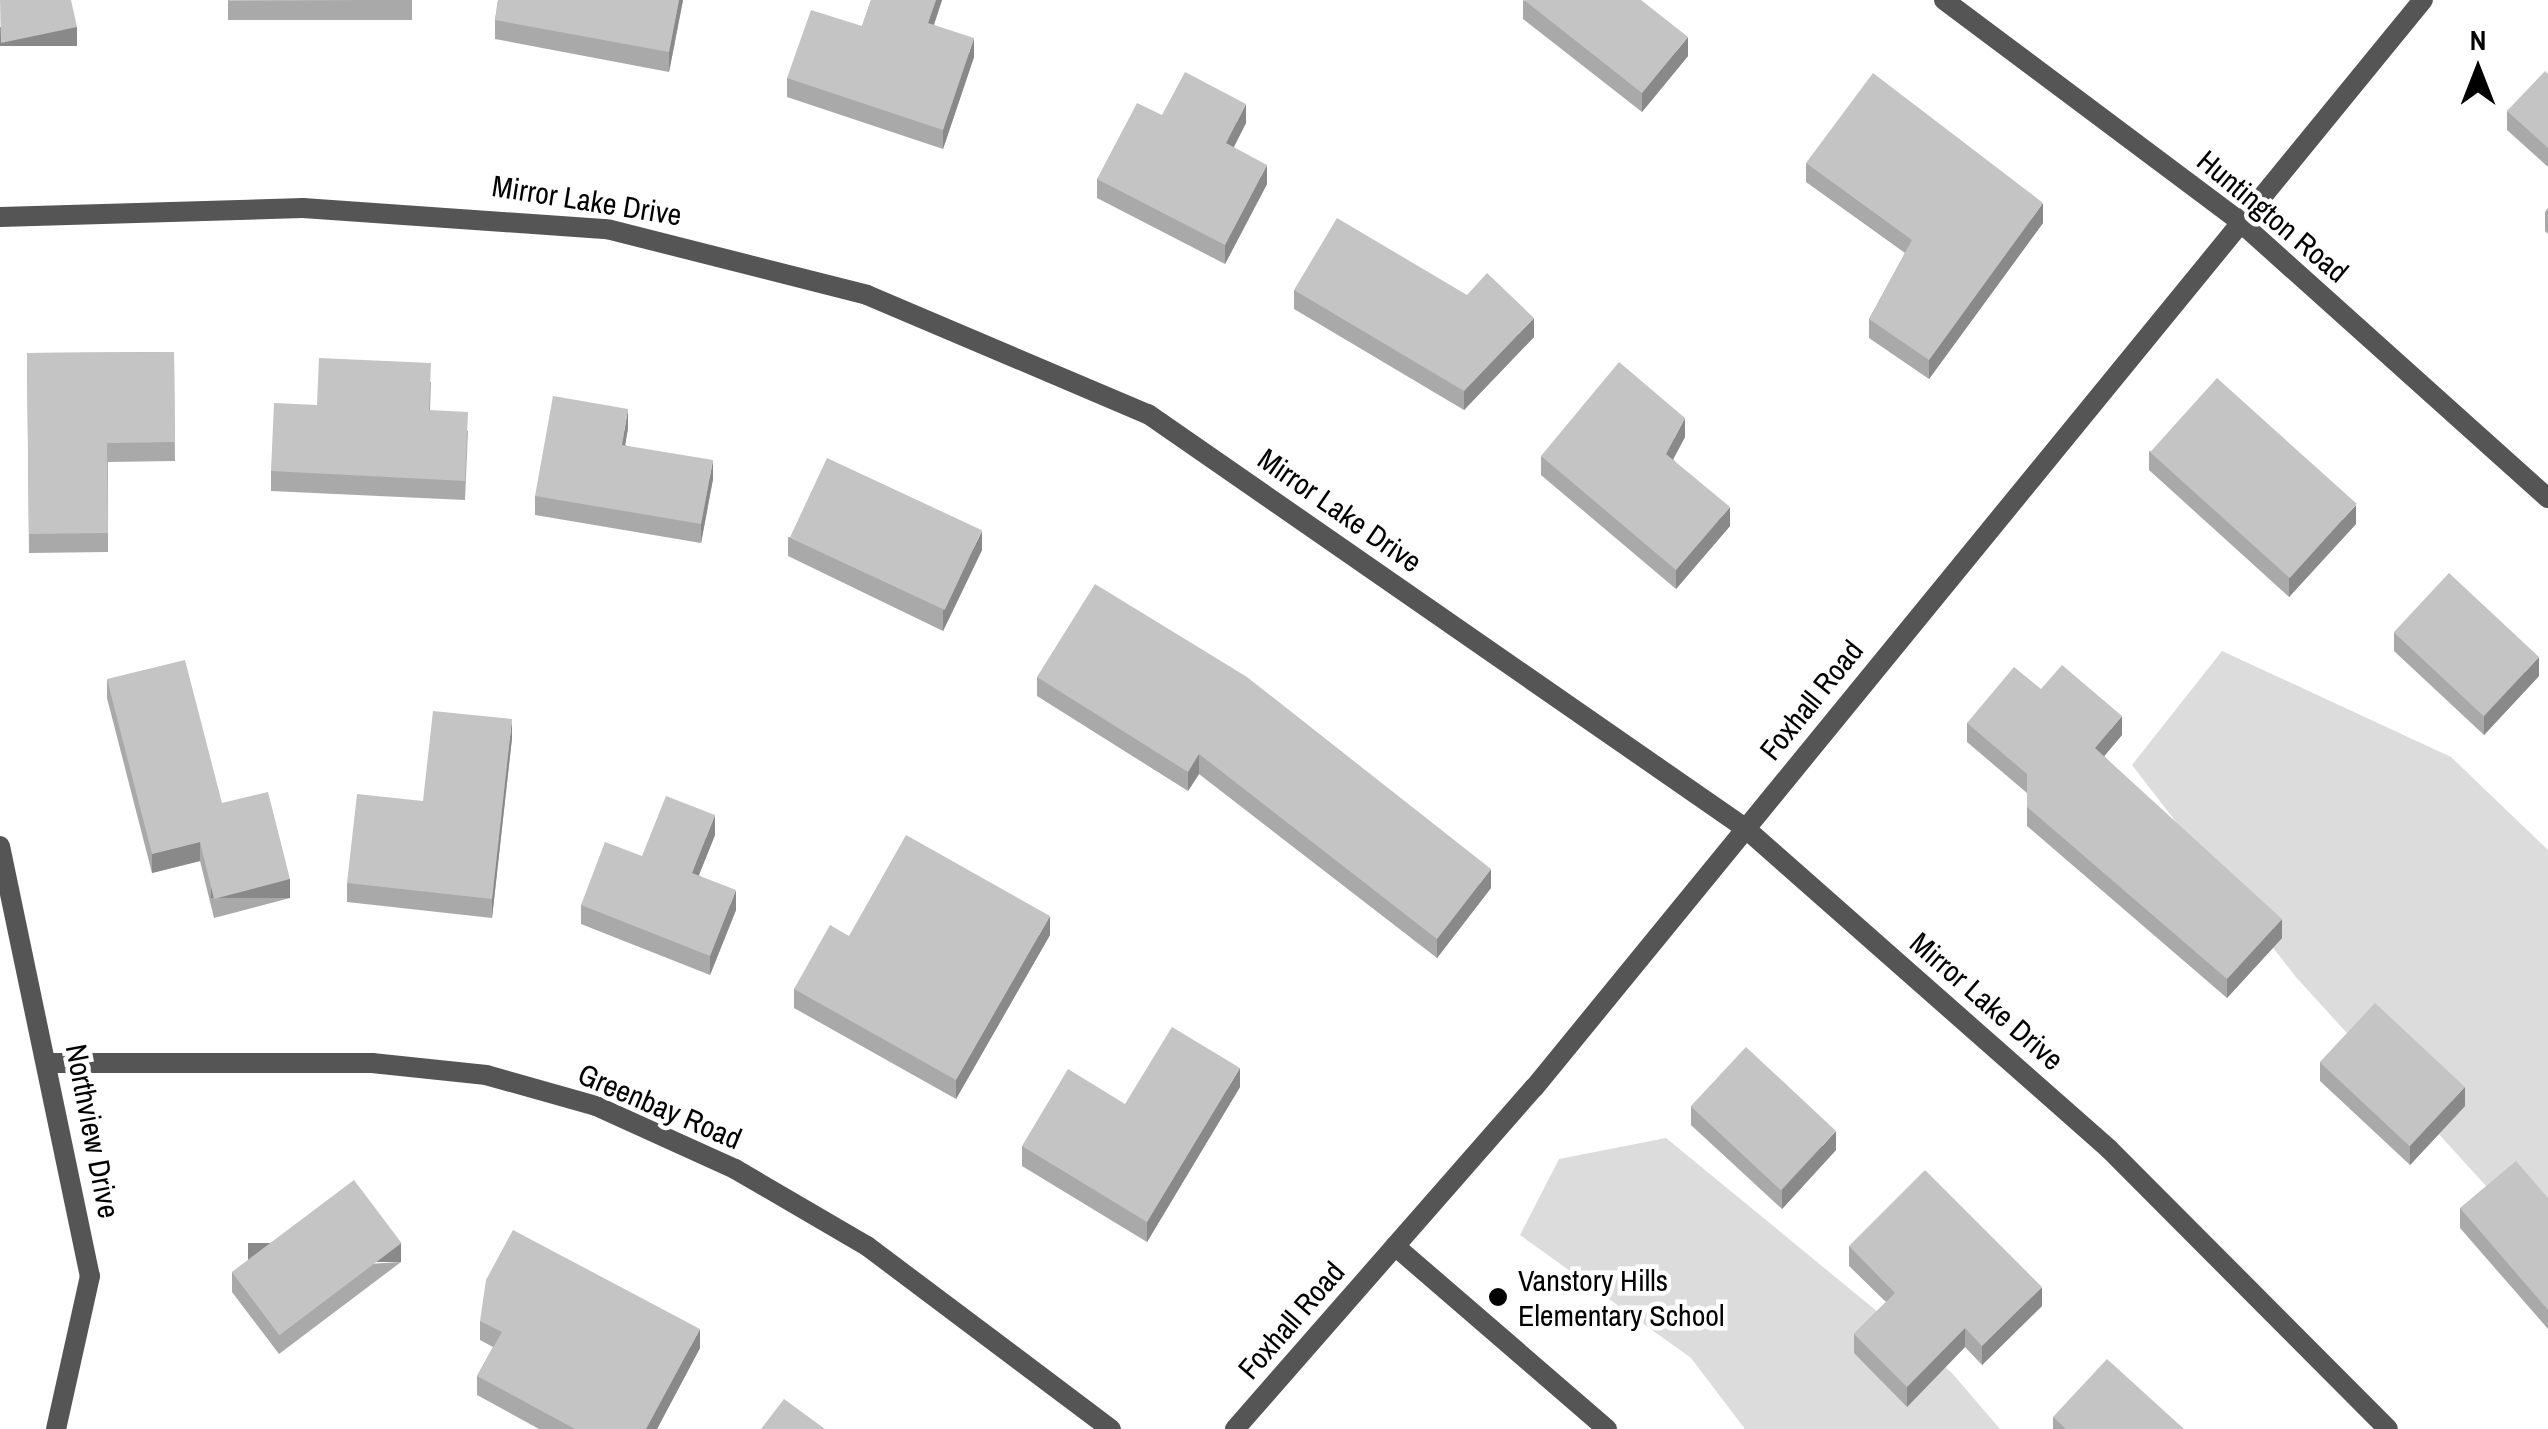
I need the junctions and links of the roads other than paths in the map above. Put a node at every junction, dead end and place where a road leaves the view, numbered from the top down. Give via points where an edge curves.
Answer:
1 (1944, 0) edge
2 (2423, 0) edge
3 (0, 217) edge
4 (2239, 221) junction
5 (2548, 498) edge
6 (1745, 828) junction
7 (0, 846) edge
8 (50, 1062) junction
9 (1395, 1246) junction
10 (56, 1429) edge
11 (1111, 1429) edge
12 (1235, 1429) edge
13 (1607, 1429) edge
14 (2388, 1429) edge

1 - 4 street, Huntington Road
2 - 4 street, Foxhall Road
3 - 6 street, Mirror Lake Drive via 455,212 607,229 867,295 1148,414
4 - 5 street, Huntington Road
4 - 6 street, Foxhall Road
6 - 9 street, Foxhall Road
6 - 14 street, Mirror Lake Drive via 2109,1149
7 - 8 street, Northview Drive
8 - 10 street, Northview Drive via 90,1276
8 - 11 street, Greenbay Road via 372,1062 486,1075 596,1106 735,1169 868,1246
9 - 12 street, Foxhall Road
9 - 13 street

